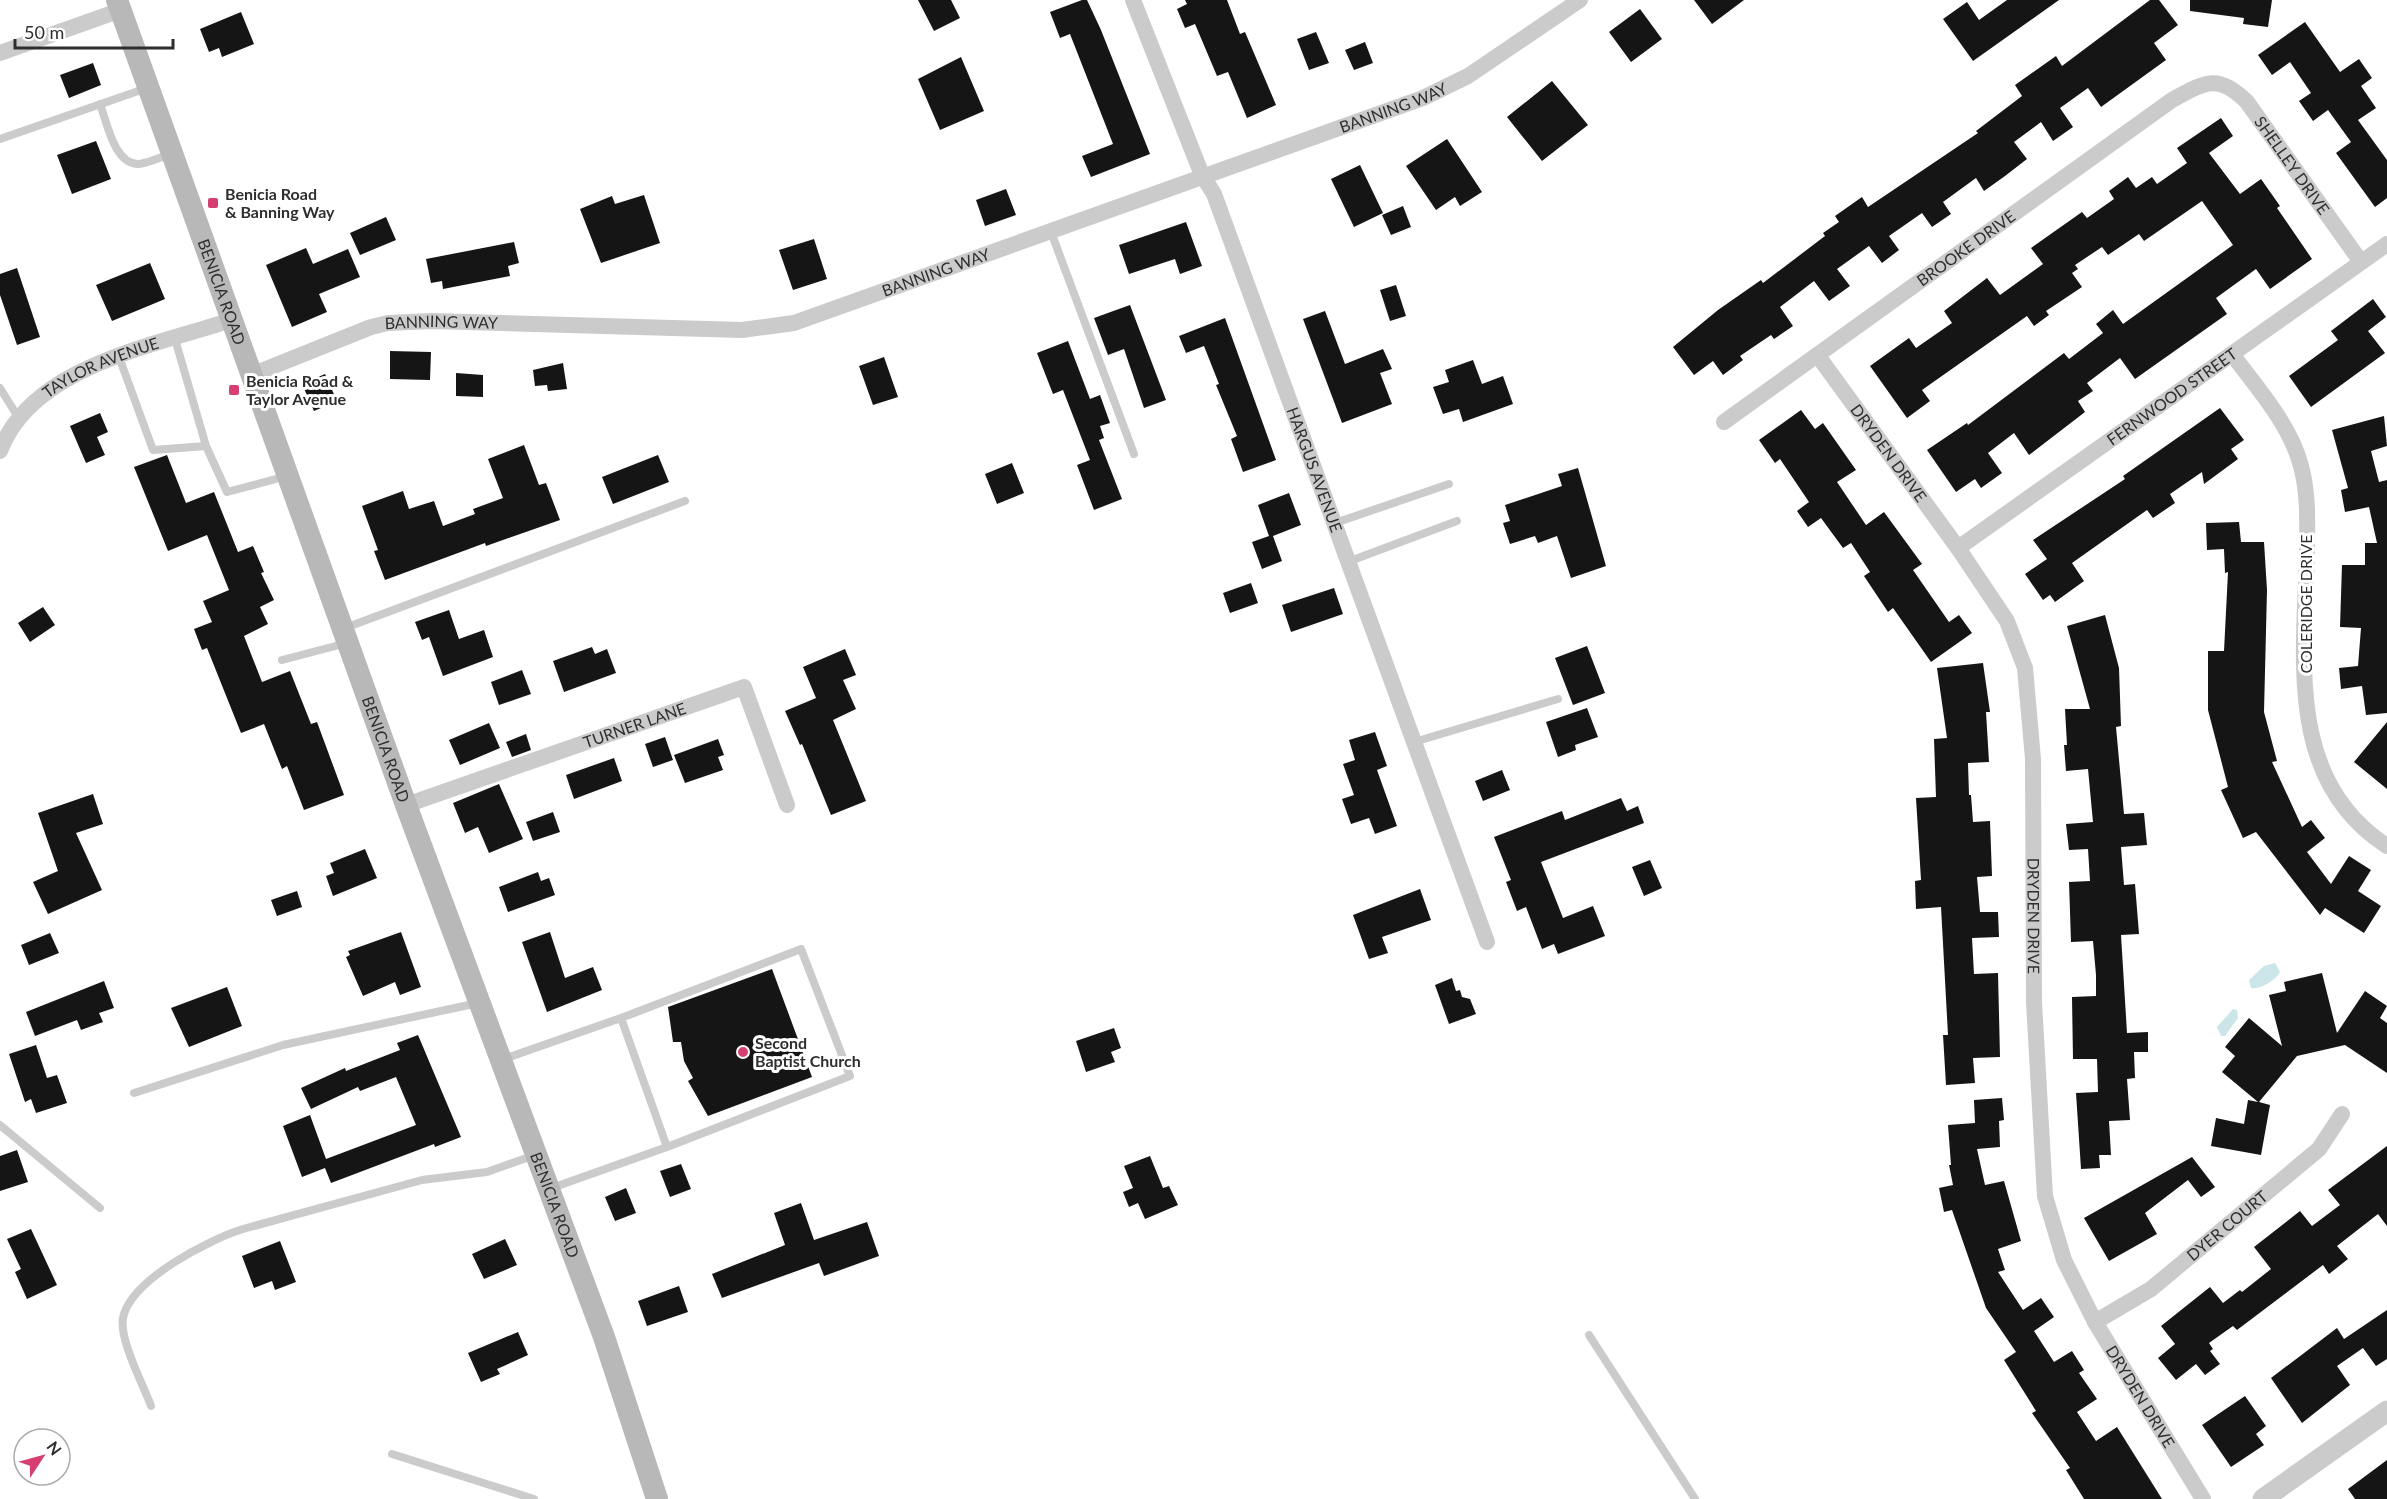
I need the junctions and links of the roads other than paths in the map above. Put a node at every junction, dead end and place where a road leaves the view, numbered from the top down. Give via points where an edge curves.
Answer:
1 (1133, 0) edge
2 (1580, 0) edge
3 (119, 5) edge
4 (0, 53) edge
5 (2213, 81) joint
6 (148, 87) junction
7 (100, 104) junction
8 (0, 140) edge
9 (172, 153) junction
10 (1202, 176) junction
11 (1051, 232) junction
12 (2387, 244) edge
13 (2361, 262) junction
14 (231, 320) junction
15 (175, 339) junction
16 (2232, 354) junction
17 (1818, 356) junction
18 (119, 357) junction
19 (251, 375) junction
20 (0, 388) edge
21 (18, 417) junction
22 (1724, 422) dead end
23 (206, 446) junction
24 (0, 451) edge
25 (1134, 453) dead end
26 (286, 476) junction
27 (1449, 484) dead end
28 (685, 501) dead end
29 (1457, 521) dead end
30 (1335, 523) junction
31 (1958, 548) junction
32 (1350, 561) junction
33 (344, 636) junction
34 (282, 660) dead end
35 (1558, 699) dead end
36 (1414, 742) junction
37 (787, 805) dead end
38 (406, 806) junction
39 (2387, 846) edge
40 (1487, 942) dead end
41 (479, 1003) junction
42 (621, 1018) junction
43 (501, 1060) junction
44 (134, 1093) dead end
45 (2342, 1114) dead end
46 (0, 1125) edge
47 (667, 1147) junction
48 (536, 1155) junction
49 (549, 1189) junction
50 (100, 1208) dead end
51 (2095, 1322) junction
52 (1589, 1335) dead end
53 (151, 1406) dead end
54 (2387, 1410) edge
55 (392, 1454) dead end
56 (534, 1499) edge
57 (657, 1499) edge
58 (1695, 1499) edge
59 (2203, 1499) edge
60 (2263, 1499) edge

1 - 10 street, HARGUS AVENUE
2 - 10 street, BANNING WAY via 1446,88
3 - 4 street
3 - 6 main road, BENICIA ROAD
5 - 13 street, SHELLEY DRIVE via 2234,88 2247,102
5 - 17 street, BROOKE DRIVE via 2172,100
6 - 7 lane
6 - 9 main road, BENICIA ROAD
7 - 8 lane
7 - 9 lane via 121,156 128,163 139,164
9 - 14 main road, BENICIA ROAD
10 - 11 street, BANNING WAY
10 - 30 street, HARGUS AVENUE via 1214,194
11 - 19 street, BANNING WAY via 775,327 742,330 388,323
11 - 25 lane
12 - 13 street, FERNWOOD STREET
13 - 16 street, FERNWOOD STREET
14 - 15 street, TAYLOR AVENUE
14 - 19 main road, BENICIA ROAD
15 - 18 street, TAYLOR AVENUE
15 - 23 lane
16 - 31 street, FERNWOOD STREET
16 - 39 street, COLERIDGE DRIVE via 2280,420 2301,464 2308,501 2307,713 2318,763 2344,811
17 - 22 street, BROOKE DRIVE
17 - 31 street, DRYDEN DRIVE
18 - 21 street, TAYLOR AVENUE via 48,389
18 - 23 lane via 153,450
19 - 26 main road, BENICIA ROAD
20 - 21 lane
21 - 24 street, TAYLOR AVENUE
23 - 26 lane via 227,492
26 - 33 main road, BENICIA ROAD
27 - 30 lane
28 - 33 lane
29 - 32 lane
30 - 32 street, HARGUS AVENUE
31 - 51 street, DRYDEN DRIVE via 2007,621 2025,668 2033,759 2034,1002 2045,1196 2064,1260
32 - 36 street, HARGUS AVENUE
33 - 34 lane
33 - 38 main road, BENICIA ROAD
35 - 36 lane
36 - 40 street, HARGUS AVENUE
37 - 38 street, TURNER LANE via 744,687
38 - 41 main road, BENICIA ROAD
41 - 43 main road, BENICIA ROAD
41 - 44 lane via 283,1045
42 - 43 lane
42 - 47 lane
42 - 47 lane via 801,949 850,1076
43 - 48 main road, BENICIA ROAD
45 - 51 street, DYER COURT via 2319,1149 2151,1289
46 - 50 lane
47 - 49 lane
48 - 49 main road, BENICIA ROAD
48 - 53 lane via 487,1172 422,1180 243,1229 191,1253 135,1294 123,1318 126,1342
49 - 57 main road, BENICIA ROAD via 604,1337
51 - 59 street, DRYDEN DRIVE
52 - 58 lane
54 - 60 street
55 - 56 lane

